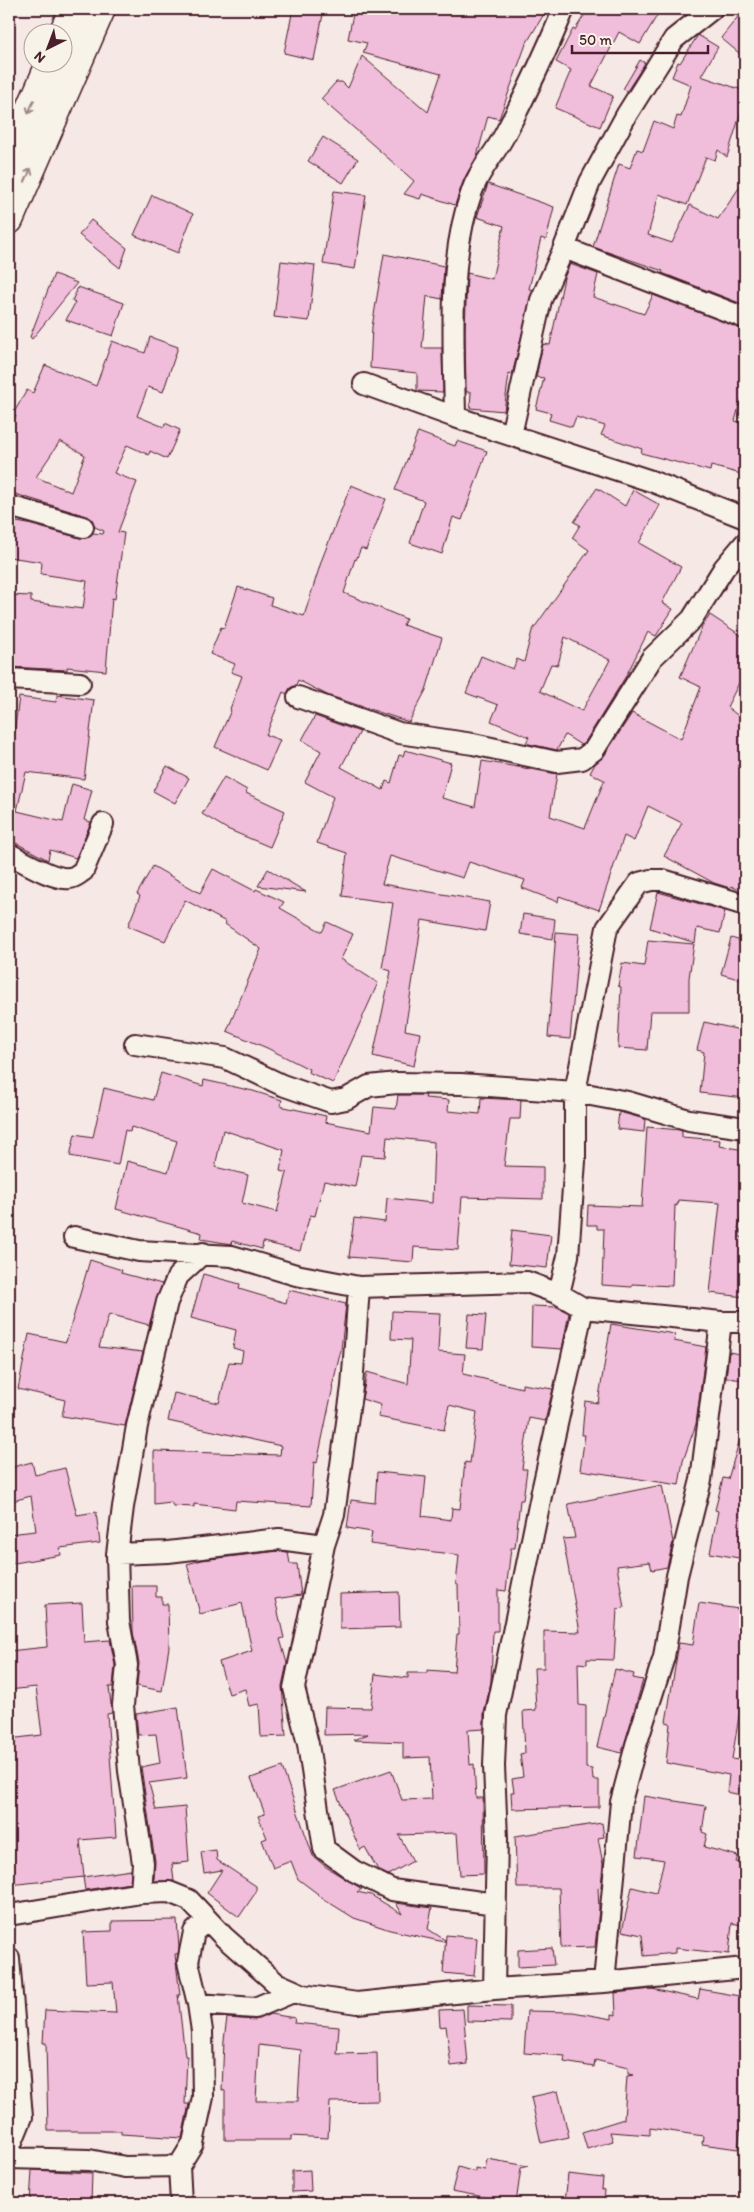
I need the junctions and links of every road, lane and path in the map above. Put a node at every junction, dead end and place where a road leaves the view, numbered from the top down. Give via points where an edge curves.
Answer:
1 (74, 9) edge
2 (101, 9) edge
3 (564, 9) edge
4 (712, 9) edge
5 (68, 22) edge
6 (46, 72) edge
7 (9, 159) edge
8 (9, 220) edge
9 (564, 248) junction
10 (743, 312) edge
11 (364, 384) dead end
12 (455, 417) junction
13 (511, 435) junction
14 (9, 506) edge
15 (743, 517) edge
16 (83, 527) dead end
17 (743, 545) edge
18 (9, 679) edge
19 (80, 683) dead end
20 (298, 697) dead end
21 (102, 824) dead end
22 (9, 854) edge
23 (745, 905) edge
24 (135, 1044) dead end
25 (576, 1092) junction
26 (745, 1128) edge
27 (74, 1237) dead end
28 (203, 1253) junction
29 (359, 1287) junction
30 (559, 1294) junction
31 (583, 1308) junction
32 (721, 1322) junction
33 (745, 1322) edge
34 (324, 1545) junction
35 (117, 1554) junction
36 (141, 1893) junction
37 (496, 1904) junction
38 (9, 1915) edge
39 (207, 1920) junction
40 (9, 1958) edge
41 (745, 1968) edge
42 (604, 1982) junction
43 (494, 1989) junction
44 (293, 1992) junction
45 (198, 2004) junction
46 (16, 2116) edge
47 (9, 2149) edge
48 (9, 2158) edge
49 (179, 2166) junction
50 (181, 2203) edge

1 - 5 main road
8 -> 2 main road
3 - 12 street via 516,113 472,191 463,226 453,305
4 - 9 street via 674,39 655,68 590,182
6 -> 7 main road
9 - 10 street
9 - 13 street via 541,300
11 - 12 street
12 - 13 street
13 - 15 street via 651,481
14 - 16 street
15 - 17 street
17 - 20 street via 724,568 692,619 652,658 594,750 582,760 557,762 473,744 398,733
18 - 19 street
21 - 22 street via 77,876 57,876
23 - 25 street via 662,880 639,883 607,928
24 - 25 street via 225,1058 282,1085 331,1102 346,1099 369,1086 397,1083
25 - 26 street via 628,1102 690,1120
25 - 30 street via 568,1256
27 - 28 street via 139,1251
28 - 29 street via 232,1256 296,1275
28 - 35 street via 178,1276 167,1302 137,1426
29 - 30 street via 527,1282
29 - 34 street via 352,1387 334,1515
30 - 31 street
31 - 32 street
31 - 37 street via 496,1715
32 - 33 street
32 - 42 street via 701,1480 676,1576 664,1657 621,1802
34 - 35 street via 278,1539 168,1552
34 - 37 street via 294,1688 308,1744 324,1849 354,1871 392,1890
35 - 36 street via 119,1621 127,1665 124,1705 129,1771 143,1864
36 - 38 street
36 - 39 street via 180,1895
37 - 43 street
39 - 44 street via 276,1983
39 - 45 street via 194,1932 188,1962
40 - 46 street
41 - 42 street
42 - 43 street
43 - 44 street via 357,2003
44 - 45 street via 255,2008
45 - 49 street via 202,2031 203,2097 193,2143
46 - 47 street
48 - 49 street via 89,2160 125,2167
49 - 50 street

